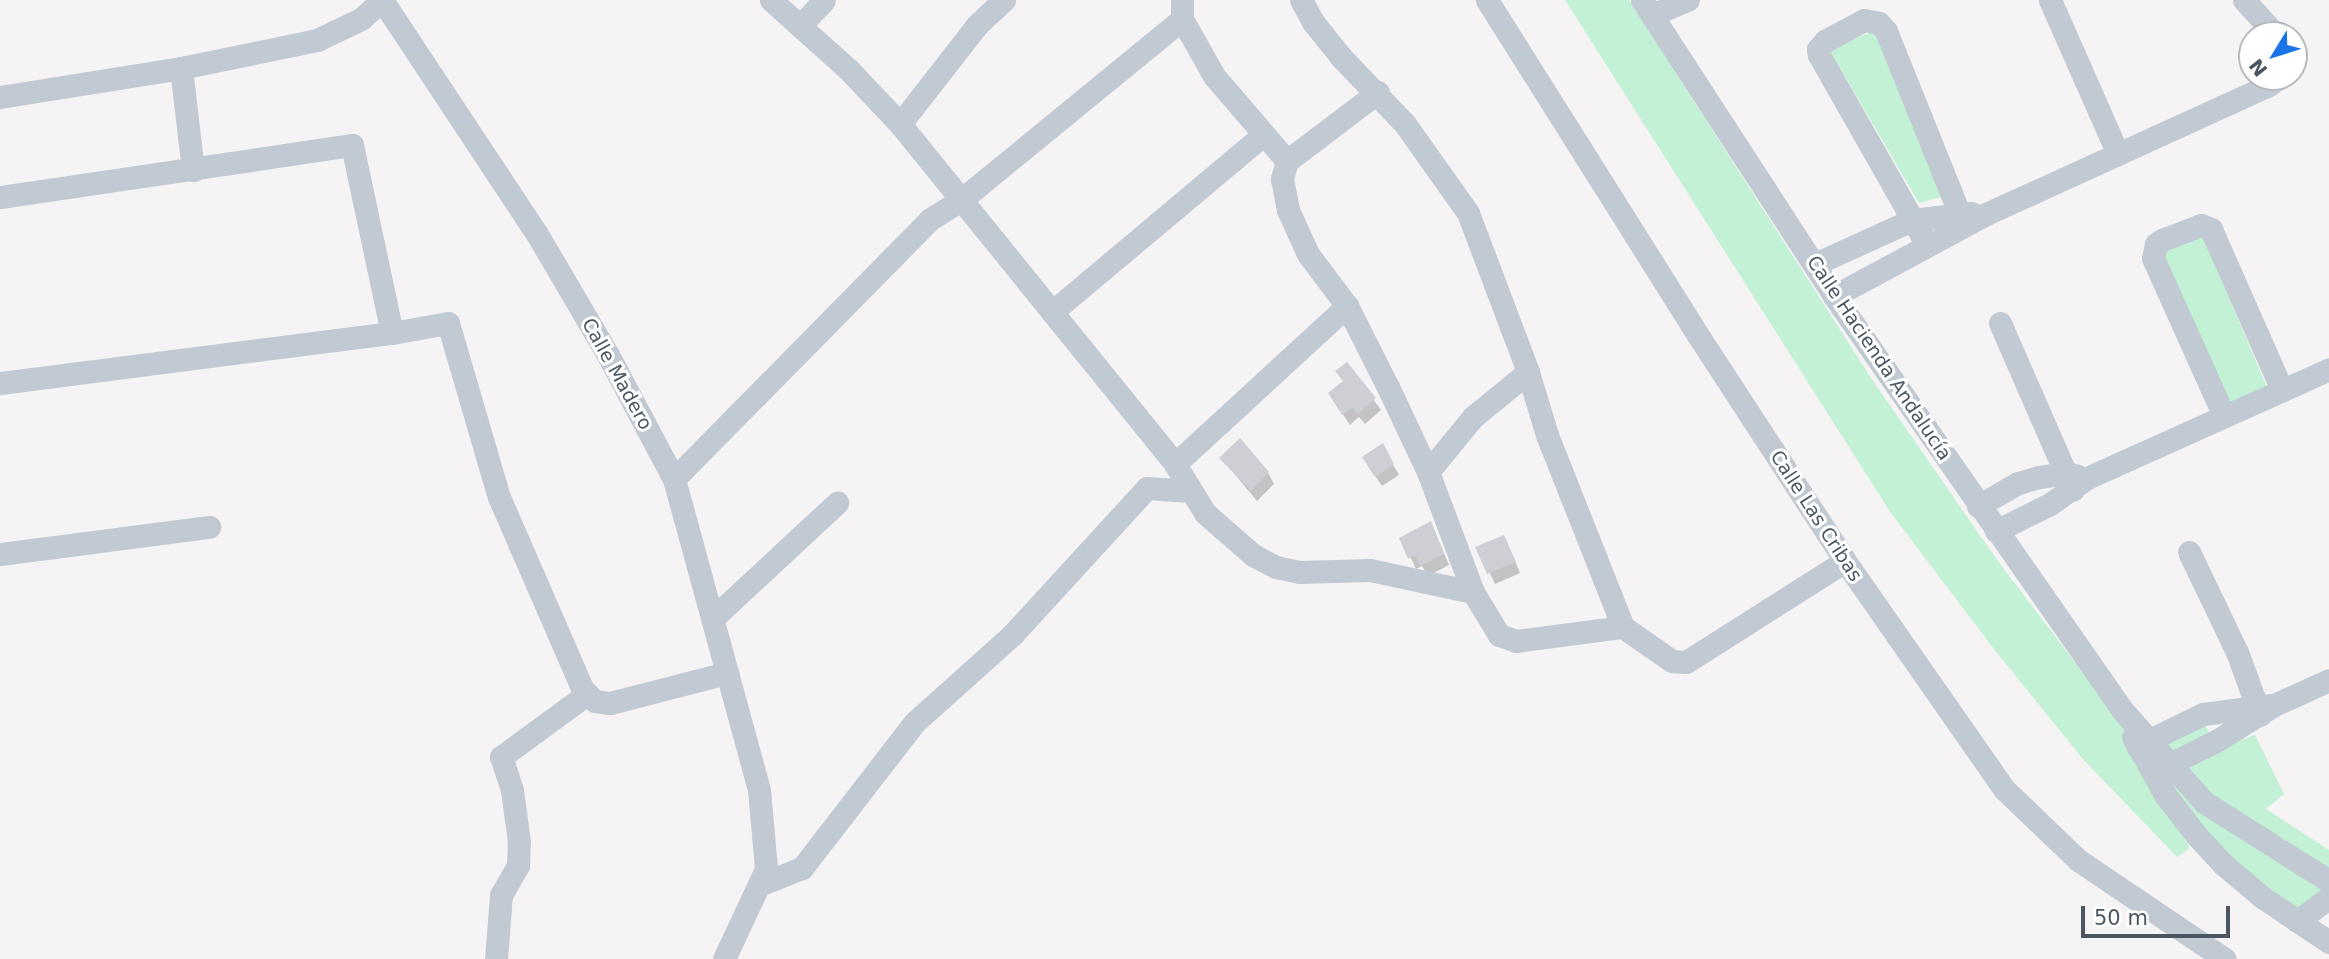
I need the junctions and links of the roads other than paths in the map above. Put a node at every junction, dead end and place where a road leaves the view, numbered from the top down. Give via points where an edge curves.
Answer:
1 (382, 0) edge
2 (771, 0) edge
3 (824, 0) edge
4 (1004, 0) edge
5 (1301, 0) edge
6 (1487, 0) edge
7 (1688, 0) edge
8 (2050, 0) edge
9 (2245, 0) edge
10 (1647, 8) edge
11 (1182, 10) edge
12 (2264, 21) edge
13 (800, 26) junction
14 (181, 68) junction
15 (2256, 91) edge
16 (1378, 92) junction
17 (0, 97) edge
18 (900, 124) junction
19 (1263, 135) junction
20 (2118, 154) junction
21 (1287, 161) junction
22 (193, 170) junction
23 (0, 197) edge
24 (961, 200) junction
25 (1961, 219) junction
26 (1912, 220) junction
27 (1927, 246) junction
28 (1815, 264) junction
29 (1834, 296) junction
30 (1347, 306) junction
31 (1052, 312) junction
32 (2000, 323) dead end
33 (392, 333) junction
34 (2329, 369) edge
35 (1528, 372) junction
36 (0, 383) edge
37 (2282, 390) junction
38 (2224, 416) junction
39 (1175, 464) junction
40 (1428, 472) junction
41 (2039, 477) junction
42 (674, 479) junction
43 (2076, 480) junction
44 (1190, 491) junction
45 (837, 503) dead end
46 (2050, 504) junction
47 (1978, 506) junction
48 (209, 527) dead end
49 (1996, 531) junction
50 (2189, 552) dead end
51 (0, 554) edge
52 (1845, 561) junction
53 (1474, 592) junction
54 (712, 619) junction
55 (1623, 627) junction
56 (727, 673) junction
57 (2329, 680) edge
58 (587, 694) junction
59 (2263, 708) junction
60 (2203, 713) junction
61 (2217, 741) junction
62 (2142, 744) junction
63 (2160, 769) junction
64 (2220, 814) junction
65 (2197, 836) junction
66 (2329, 881) edge
67 (759, 885) junction
68 (2329, 898) edge
69 (2297, 921) junction
70 (2329, 942) edge
71 (2213, 956) edge
72 (496, 959) edge
73 (724, 959) edge

1 - 14 street via 361,19 317,40
1 - 42 street, Calle Madero via 537,233
2 - 13 street
3 - 13 street
4 - 18 street via 977,25
5 - 16 street via 1341,57
6 - 52 street, Calle Las Cribas
7 - 10 street
8 - 20 street
9 - 12 street
10 - 28 street, Calle Hacienda Andalucía
11 - 19 street via 1214,76
11 - 24 street
13 - 18 street via 849,69
14 - 17 street
14 - 22 street
15 - 20 street
16 - 21 street
16 - 35 street via 1468,213
18 - 24 street
19 - 21 street
19 - 31 street
20 - 25 street via 1986,214
21 - 30 street via 1282,179 1288,210 1308,254
22 - 23 street
22 - 33 street via 352,145
24 - 31 street
24 - 42 street via 929,220
25 - 26 street
25 - 26 street via 1886,31 1880,23 1864,20 1825,41 1819,55
25 - 27 street
26 - 27 street
26 - 28 street
27 - 29 street
28 - 29 street, Calle Hacienda Andalucía
29 - 47 street, Calle Hacienda Andalucía
30 - 39 street
30 - 40 street
31 - 39 street
32 - 43 street
33 - 36 street
33 - 58 street via 448,323 499,497
34 - 37 street
35 - 40 street via 1474,417
35 - 55 street via 1547,435
37 - 38 street
37 - 38 street via 2211,229 2201,225 2162,240 2153,250 2153,258
38 - 43 street
39 - 44 street
40 - 53 street
41 - 43 street
41 - 46 street
41 - 47 street via 2018,483
42 - 54 street, Calle Madero
43 - 46 street
44 - 53 street via 1205,513 1246,549 1276,567 1299,572 1370,570
44 - 67 street via 1147,488 1013,634 915,722 802,868
45 - 54 street
46 - 49 street
47 - 49 street, Calle Hacienda Andalucía
48 - 51 street
49 - 62 street, Calle Hacienda Andalucía
50 - 59 street
52 - 55 street via 1686,662 1672,661
52 - 71 street, Calle Las Cribas via 2004,789 2031,818 2078,860
53 - 55 street via 1491,626 1507,640
54 - 56 street, Calle Madero
56 - 58 street via 610,703 595,701
56 - 67 street, Calle Madero via 760,790 766,869
57 - 59 street
58 - 72 street via 501,757 512,790 519,842 517,866 501,895
59 - 60 street
59 - 61 street
60 - 61 street
60 - 62 street
61 - 63 street
62 - 63 street, Calle Hacienda Andalucía
63 - 64 street
63 - 65 street
64 - 65 street
64 - 66 street
65 - 69 street via 2262,897
67 - 73 street, Calle Madero
68 - 69 street
69 - 70 street

